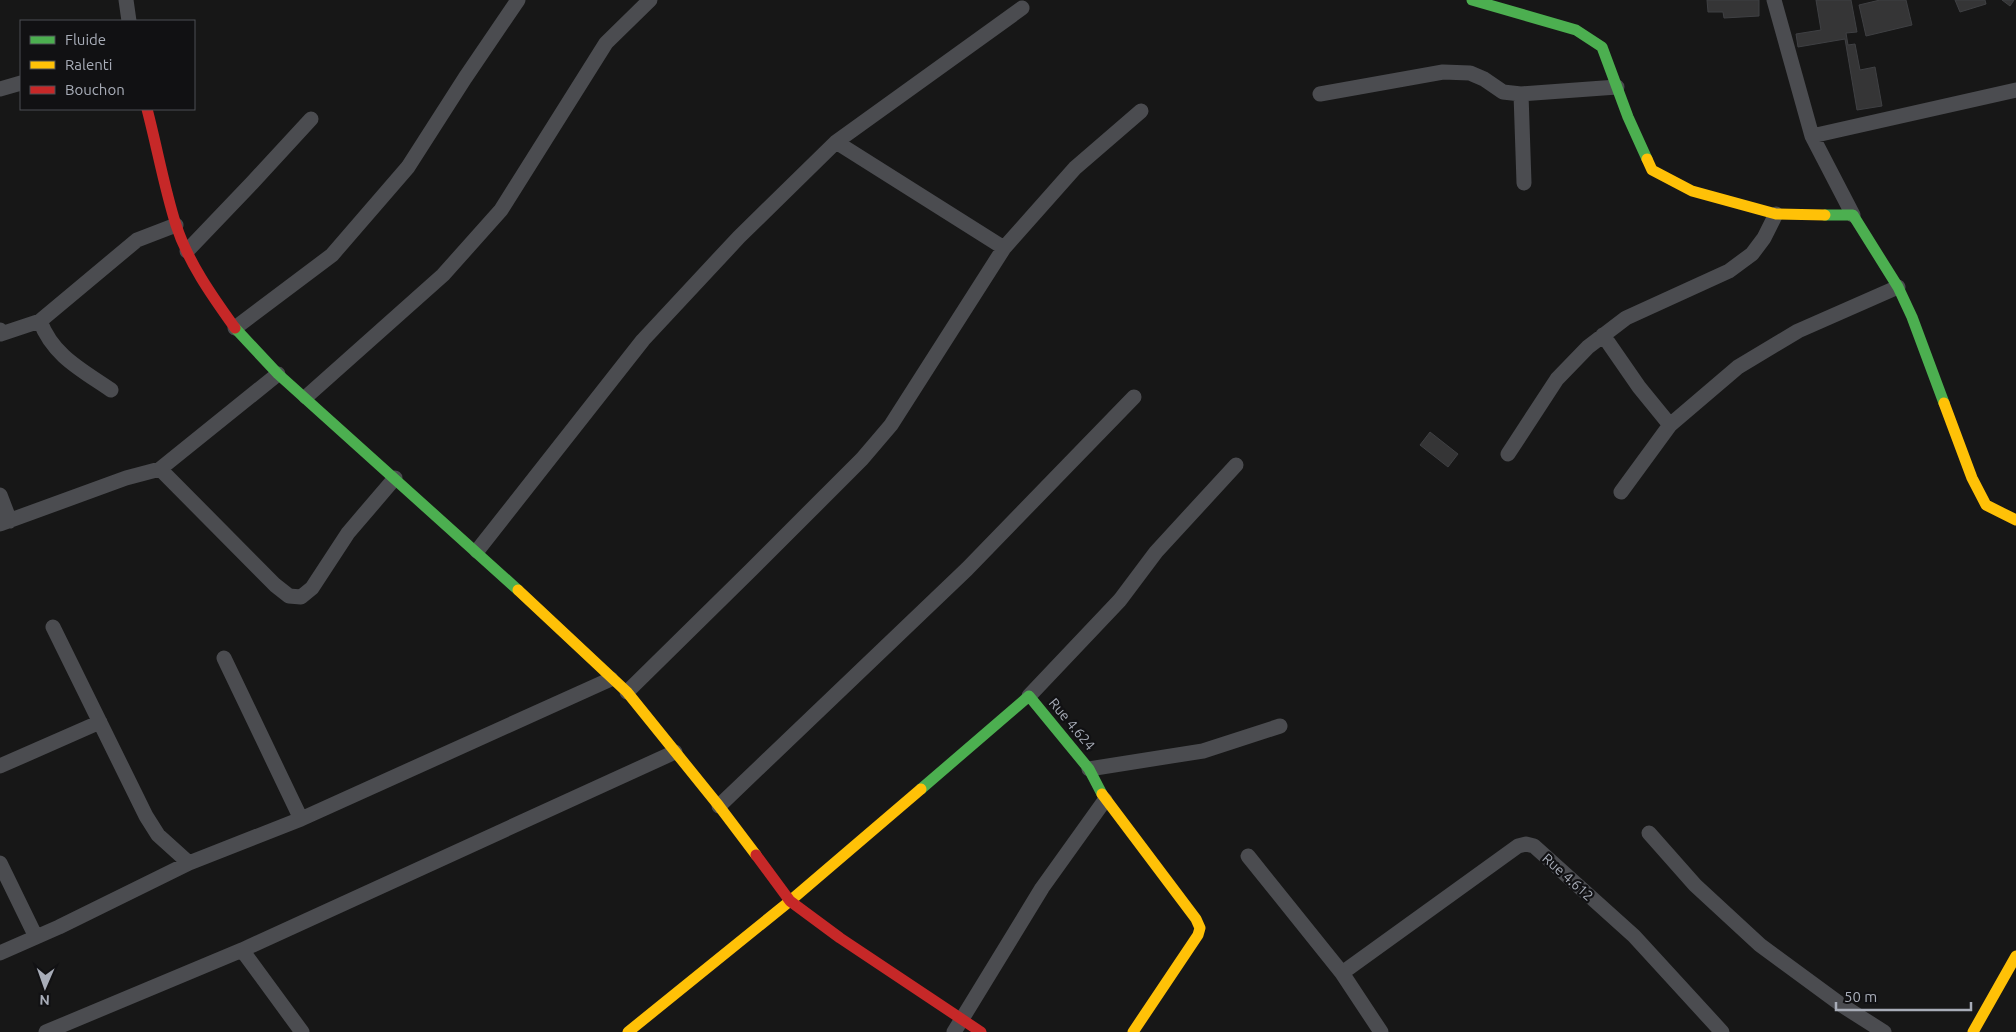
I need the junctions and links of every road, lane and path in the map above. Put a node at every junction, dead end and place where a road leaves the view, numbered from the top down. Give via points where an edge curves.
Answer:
1 (126, 0) edge
2 (518, 0) edge
3 (650, 0) edge
4 (1472, 0) edge
5 (1774, 0) edge
6 (1022, 8) dead end
7 (129, 20) edge
8 (20, 83) edge
9 (1617, 87) junction
10 (0, 88) edge
11 (2016, 90) edge
12 (1320, 94) dead end
13 (1521, 94) junction
14 (147, 110) edge
15 (1140, 111) dead end
16 (311, 118) dead end
17 (1812, 136) junction
18 (836, 142) junction
19 (1524, 183) dead end
20 (1776, 214) junction
21 (1853, 215) junction
22 (176, 225) junction
23 (1004, 248) junction
24 (187, 251) junction
25 (1898, 287) junction
26 (40, 321) junction
27 (235, 328) junction
28 (0, 332) edge
29 (1603, 335) junction
30 (278, 374) junction
31 (111, 390) dead end
32 (306, 397) junction
33 (1134, 397) dead end
34 (1670, 425) junction
35 (1508, 454) dead end
36 (1236, 465) dead end
37 (160, 469) junction
38 (395, 478) junction
39 (1621, 492) dead end
40 (0, 495) edge
41 (2016, 520) edge
42 (5, 522) edge
43 (477, 551) junction
44 (53, 627) dead end
45 (224, 658) dead end
46 (611, 679) junction
47 (626, 692) junction
48 (1029, 696) junction
49 (100, 722) junction
50 (1280, 726) dead end
51 (675, 752) junction
52 (0, 766) edge
53 (1090, 769) junction
54 (1104, 800) junction
55 (719, 806) junction
56 (301, 819) junction
57 (1649, 833) dead end
58 (1248, 856) dead end
59 (0, 863) edge
60 (189, 863) junction
61 (790, 900) junction
62 (36, 937) junction
63 (242, 950) junction
64 (0, 953) edge
65 (2016, 956) edge
66 (1342, 973) junction
67 (958, 1026) edge
68 (296, 1030) edge
69 (1978, 1031) edge
70 (46, 1032) edge
71 (628, 1032) edge
72 (981, 1032) edge
73 (1133, 1032) edge
74 (1381, 1032) edge
75 (1722, 1032) edge
76 (1884, 1032) edge

1 - 7 street
2 - 27 street via 408,167 332,255
3 - 32 street via 606,43 501,210 443,275
4 - 9 main road via 1576,30 1602,47
5 - 17 street
6 - 18 street
8 - 10 street
9 - 13 street
9 - 20 main road via 1652,170 1692,191
11 - 17 street
12 - 13 street via 1443,72 1470,73 1503,92
13 - 19 street
14 - 22 main road
15 - 23 street via 1075,168
16 - 24 street
17 - 21 street
18 - 23 street
18 - 43 street via 739,237 643,340
20 - 21 main road
20 - 29 street via 1752,254 1729,271 1626,318
21 - 25 main road
22 - 24 main road
22 - 26 street via 137,240
23 - 47 street via 891,425 779,542
24 - 27 main road
25 - 34 street via 1798,330 1738,366
25 - 41 main road via 1972,478 1986,505
26 - 28 street
26 - 31 street via 46,336 62,356
27 - 30 main road
29 - 34 street
29 - 35 street via 1557,379
30 - 32 main road
30 - 37 street
32 - 38 main road
33 - 55 street via 967,569
34 - 39 street
36 - 48 street via 1156,552 1120,600
37 - 38 street via 275,585 289,596 301,597 312,588 348,532
37 - 42 street
38 - 43 main road
40 - 42 street
43 - 46 main road
44 - 49 street
45 - 56 street
46 - 47 main road
46 - 56 street
47 - 51 main road
48 - 53 main road, Rue 4.624
48 - 61 main road, Rue 4.624
49 - 52 street
49 - 60 street via 146,816 158,835
50 - 53 street via 1203,751
51 - 55 main road
51 - 63 street
53 - 54 main road, Rue 4.624
54 - 67 street via 1042,888
54 - 73 main road, Rue 4.624 via 1200,928
55 - 61 main road
56 - 60 street
57 - 76 street via 1695,885 1760,945
58 - 66 street
59 - 62 street
60 - 62 street
61 - 67 main road
61 - 71 main road, Rue 4.624
62 - 64 street
63 - 68 street
63 - 70 street
65 - 69 main road
66 - 74 street
66 - 75 street, Rue 4.612 via 1518,846 1526,844 1534,846 1634,936
67 - 72 main road

